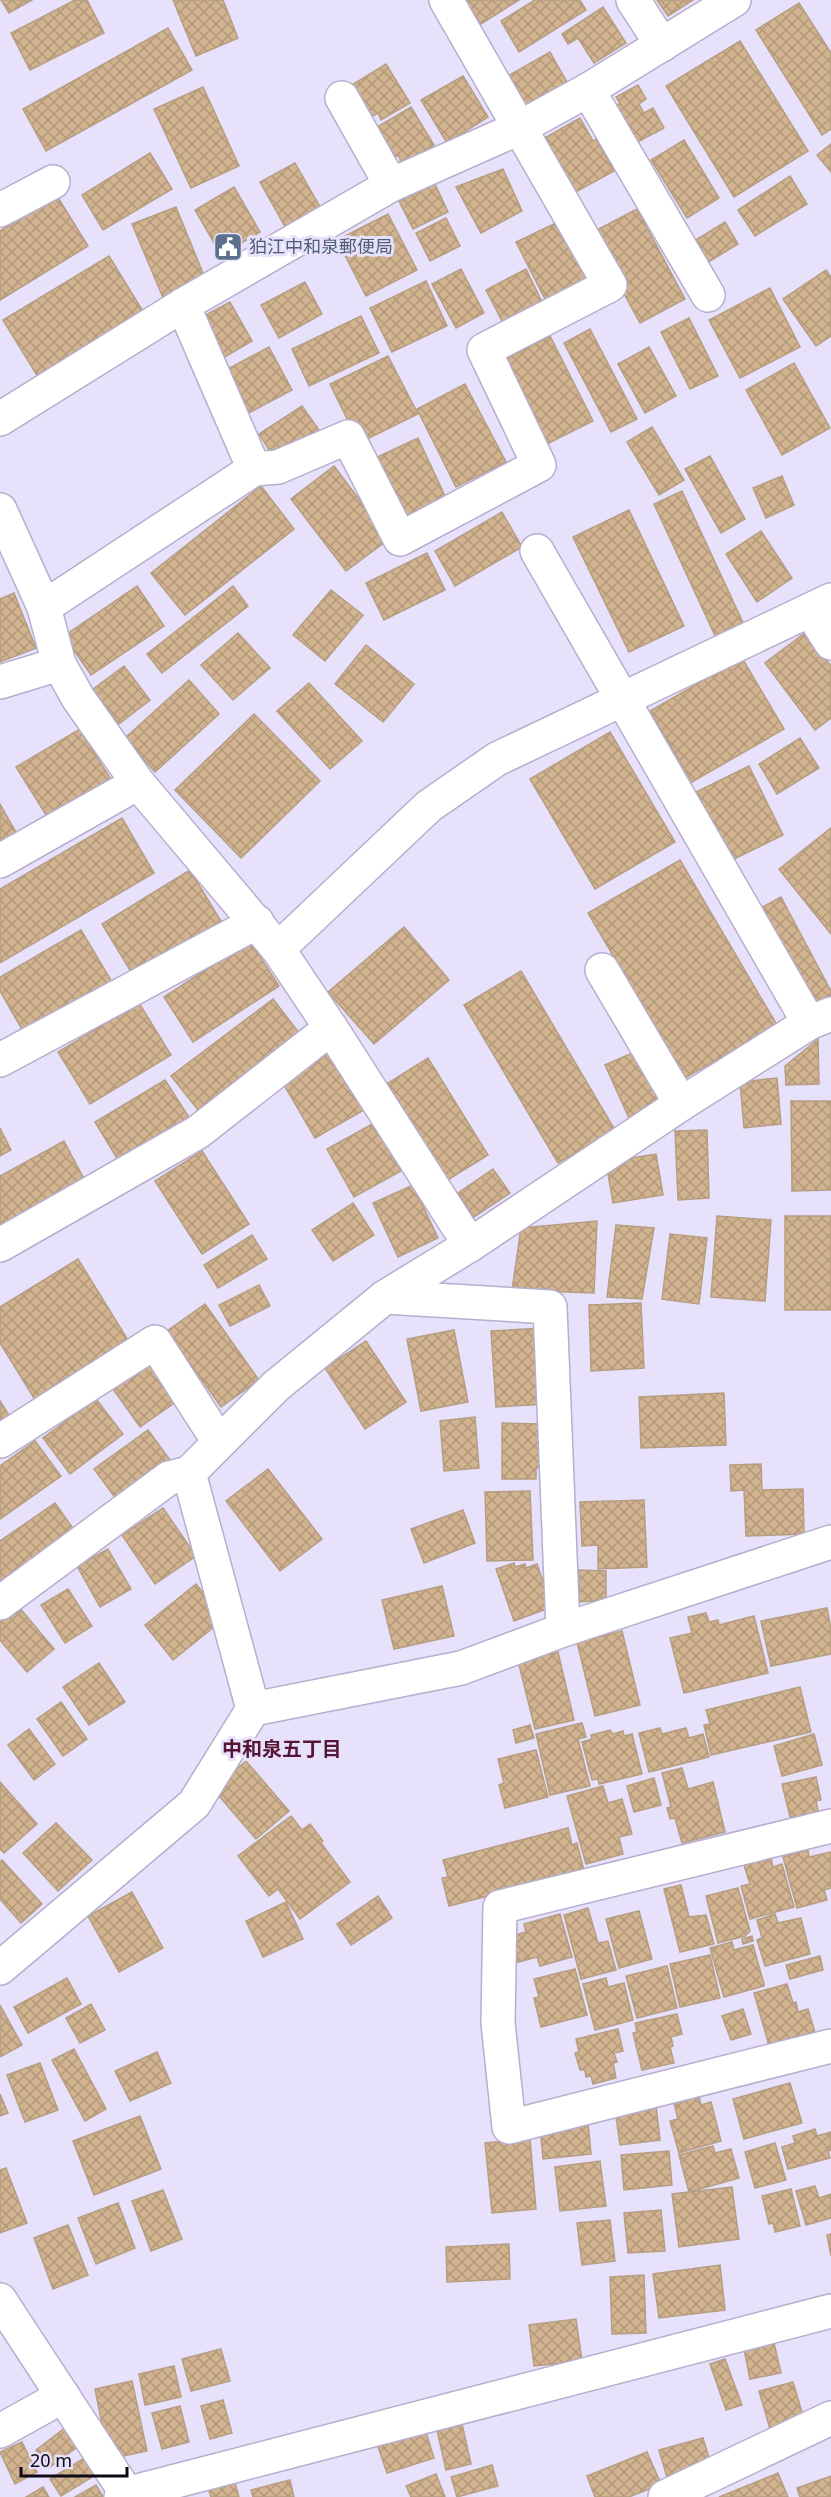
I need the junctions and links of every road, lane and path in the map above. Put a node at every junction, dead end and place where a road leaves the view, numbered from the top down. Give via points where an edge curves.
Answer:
1 (446, 0) edge
2 (633, 0) edge
3 (734, 0) edge
4 (662, 45) junction
5 (588, 90) junction
6 (342, 99) dead end
7 (519, 128) junction
8 (53, 182) dead end
9 (392, 185) junction
10 (0, 210) edge
11 (708, 295) dead end
12 (183, 305) junction
13 (0, 419) edge
14 (254, 469) junction
15 (0, 510) edge
16 (537, 550) dead end
17 (820, 605) edge
18 (44, 607) junction
19 (831, 643) edge
20 (59, 664) junction
21 (0, 682) edge
22 (623, 701) junction
23 (138, 783) junction
24 (0, 861) edge
25 (257, 922) junction
26 (278, 949) junction
27 (602, 970) dead end
28 (820, 1019) edge
29 (331, 1028) junction
30 (0, 1060) edge
31 (681, 1104) junction
32 (0, 1245) edge
33 (470, 1245) junction
34 (385, 1297) junction
35 (0, 1441) edge
36 (219, 1442) junction
37 (189, 1473) junction
38 (831, 1542) edge
39 (0, 1603) edge
40 (563, 1630) junction
41 (254, 1709) junction
42 (831, 1826) edge
43 (0, 1968) edge
44 (831, 2046) edge
45 (0, 2300) edge
46 (831, 2311) edge
47 (63, 2396) junction
48 (831, 2418) edge
49 (0, 2431) edge
50 (125, 2496) edge
51 (665, 2497) edge

1 - 7 street
2 - 4 street
3 - 4 street
4 - 5 street
5 - 7 street
5 - 11 street
6 - 9 street
7 - 9 street
7 - 14 street via 610,285 484,350 539,465 400,539 348,437 278,467
8 - 10 street
9 - 12 street
12 - 13 street
12 - 14 street
14 - 18 street
15 - 18 street
16 - 22 street
17 - 19 street
17 - 22 street
18 - 20 street
20 - 21 street
20 - 23 street
22 - 26 street via 497,759 429,807
22 - 28 street
23 - 24 street
23 - 25 street
25 - 26 street
25 - 30 street
26 - 29 street
27 - 31 street
28 - 31 street
29 - 32 street via 198,1132
29 - 33 street
31 - 33 street
33 - 34 street
34 - 36 street via 276,1386
34 - 40 street via 550,1307
35 - 36 street via 154,1342
36 - 37 street
37 - 39 street via 169,1478
37 - 41 street
38 - 40 street
40 - 41 street via 461,1668
41 - 43 street via 194,1804
42 - 44 street via 500,1907 498,2023 509,2127
45 - 47 street
46 - 50 street
47 - 49 street
47 - 50 street
48 - 51 street

